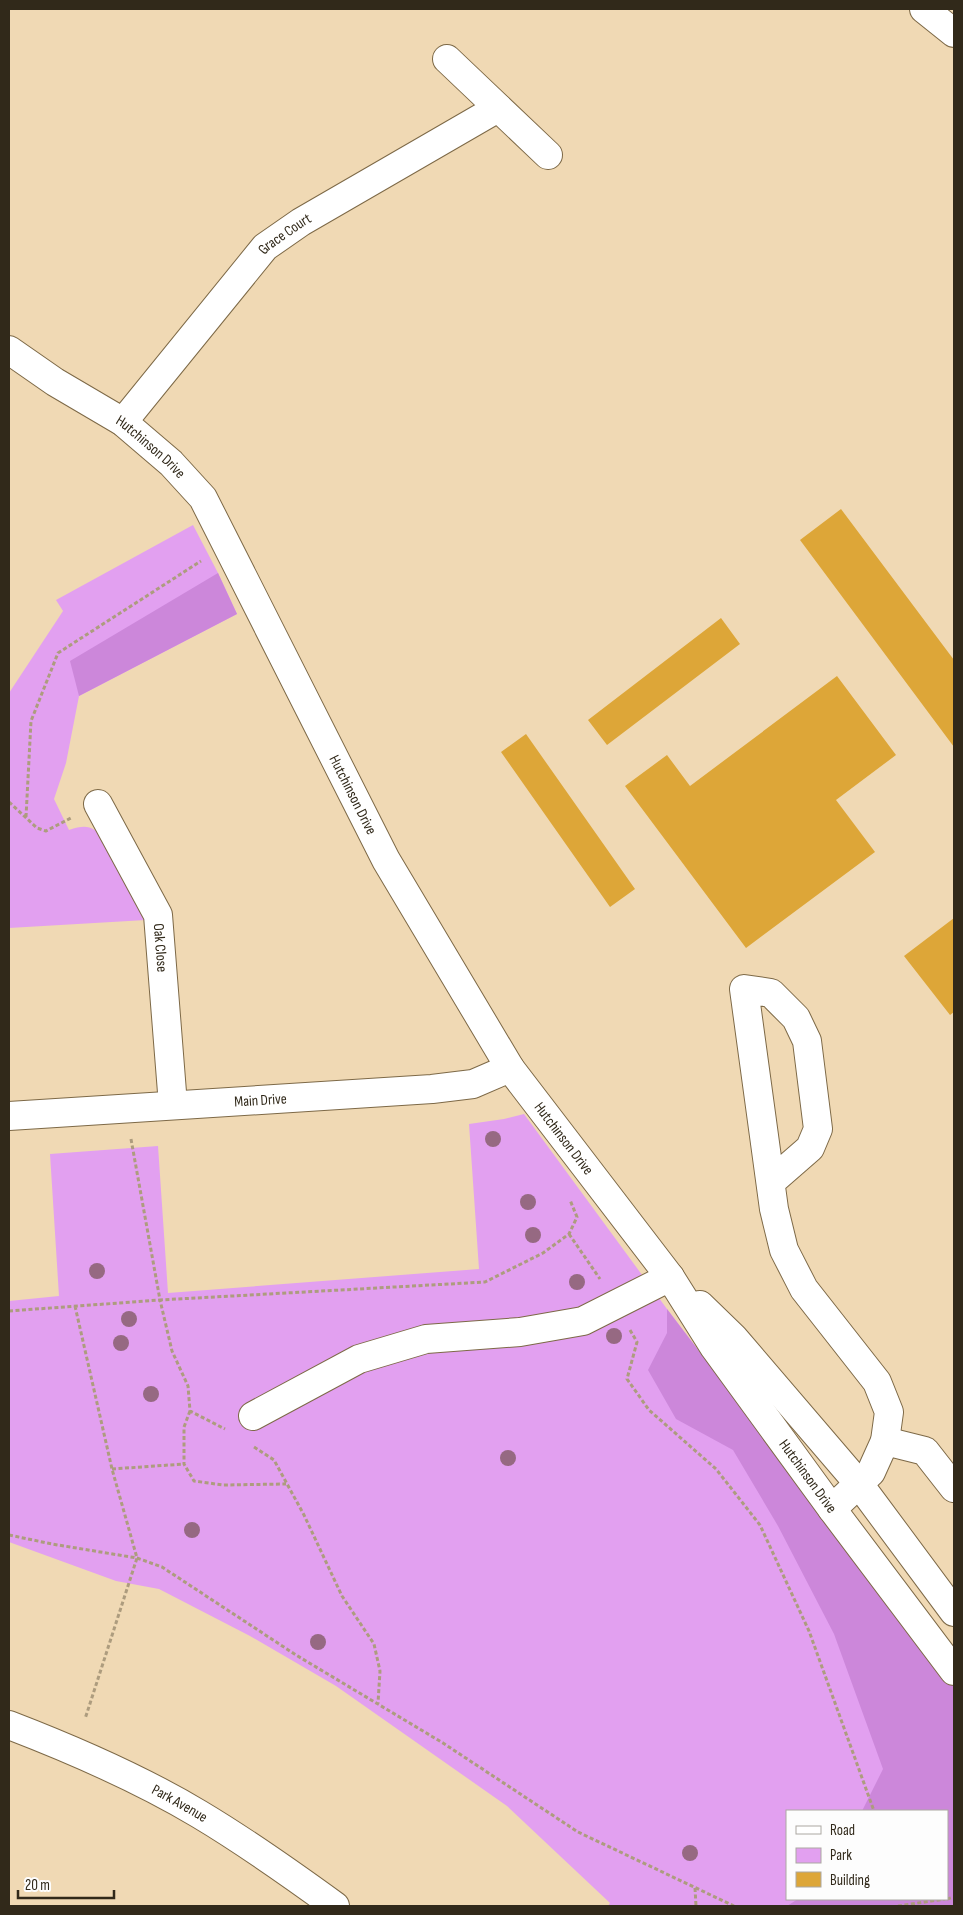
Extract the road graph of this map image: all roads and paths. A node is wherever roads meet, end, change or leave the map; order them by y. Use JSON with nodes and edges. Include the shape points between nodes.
{"nodes":[{"id":1,"x":924,"y":9,"type":"edge"},
{"id":2,"x":954,"y":33,"type":"edge"},
{"id":3,"x":447,"y":59,"type":"dead end"},
{"id":4,"x":498,"y":108,"type":"junction"},
{"id":5,"x":548,"y":155,"type":"dead end"},
{"id":6,"x":9,"y":350,"type":"edge"},
{"id":7,"x":123,"y":422,"type":"junction"},
{"id":8,"x":226,"y":544,"type":"junction"},
{"id":9,"x":9,"y":802,"type":"edge"},
{"id":10,"x":98,"y":804,"type":"joint"},
{"id":11,"x":26,"y":817,"type":"junction"},
{"id":12,"x":510,"y":1068,"type":"junction"},
{"id":13,"x":173,"y":1106,"type":"junction"},
{"id":14,"x":126,"y":1108,"type":"junction"},
{"id":15,"x":9,"y":1116,"type":"edge"},
{"id":16,"x":771,"y":1182,"type":"junction"},
{"id":17,"x":570,"y":1199,"type":"dead end"},
{"id":18,"x":569,"y":1234,"type":"junction"},
{"id":19,"x":670,"y":1277,"type":"junction"},
{"id":20,"x":160,"y":1300,"type":"junction"},
{"id":21,"x":615,"y":1303,"type":"junction"},
{"id":22,"x":75,"y":1306,"type":"junction"},
{"id":23,"x":9,"y":1311,"type":"edge"},
{"id":24,"x":190,"y":1411,"type":"junction"},
{"id":25,"x":253,"y":1416,"type":"dead end"},
{"id":26,"x":229,"y":1432,"type":"dead end"},
{"id":27,"x":884,"y":1441,"type":"junction"},
{"id":28,"x":252,"y":1446,"type":"dead end"},
{"id":29,"x":184,"y":1464,"type":"junction"},
{"id":30,"x":112,"y":1469,"type":"junction"},
{"id":31,"x":286,"y":1484,"type":"junction"},
{"id":32,"x":859,"y":1484,"type":"junction"},
{"id":33,"x":954,"y":1488,"type":"edge"},
{"id":34,"x":832,"y":1509,"type":"junction"},
{"id":35,"x":9,"y":1535,"type":"edge"},
{"id":36,"x":137,"y":1558,"type":"junction"},
{"id":37,"x":954,"y":1612,"type":"edge"},
{"id":38,"x":954,"y":1671,"type":"edge"},
{"id":39,"x":378,"y":1703,"type":"junction"},
{"id":40,"x":85,"y":1719,"type":"dead end"},
{"id":41,"x":11,"y":1733,"type":"edge"},
{"id":42,"x":874,"y":1810,"type":"edge"},
{"id":43,"x":695,"y":1888,"type":"junction"},
{"id":44,"x":940,"y":1900,"type":"edge"},
{"id":45,"x":912,"y":1905,"type":"edge"},
{"id":46,"x":335,"y":1906,"type":"edge"},
{"id":47,"x":696,"y":1906,"type":"edge"},
{"id":48,"x":734,"y":1906,"type":"edge"},
{"id":49,"x":898,"y":1906,"type":"edge"}],
"edges":[{"from":1,"to":2,"type":"street"},
{"from":3,"to":4,"type":"street"},
{"from":4,"to":5,"type":"street"},
{"from":4,"to":7,"type":"street","name":"Grace Court","via":[[301,222],[265,247]]},
{"from":6,"to":7,"type":"street","name":"Hutchinson Drive"},
{"from":7,"to":8,"type":"street","name":"Hutchinson Drive","via":[[171,463],[203,498]]},
{"from":8,"to":11,"type":"path","via":[[58,653],[31,721]]},
{"from":8,"to":12,"type":"street","name":"Hutchinson Drive","via":[[386,860]]},
{"from":9,"to":11,"type":"path"},
{"from":10,"to":11,"type":"path","via":[[46,831],[37,828]]},
{"from":10,"to":13,"type":"street","name":"Oak Close","via":[[158,915]]},
{"from":12,"to":13,"type":"street","name":"Main Drive","via":[[473,1084],[432,1089]]},
{"from":12,"to":19,"type":"street","name":"Hutchinson Drive"},
{"from":13,"to":14,"type":"street","name":"Main Drive"},
{"from":14,"to":15,"type":"street","name":"Main Drive"},
{"from":14,"to":20,"type":"path"},
{"from":16,"to":16,"type":"street","via":[[767,1153],[744,989],[771,993],[796,1018],[807,1041],[818,1129],[810,1148]]},
{"from":16,"to":27,"type":"street","via":[[784,1250],[804,1289],[878,1382],[889,1412]]},
{"from":17,"to":18,"type":"path","via":[[577,1217]]},
{"from":18,"to":20,"type":"path","via":[[543,1253],[485,1282]]},
{"from":18,"to":21,"type":"path"},
{"from":19,"to":21,"type":"street"},
{"from":19,"to":32,"type":"street","name":"Hutchinson Drive","via":[[734,1338]]},
{"from":19,"to":34,"type":"street","name":"Hutchinson Drive","via":[[714,1347]]},
{"from":20,"to":22,"type":"path"},
{"from":20,"to":24,"type":"path","via":[[172,1352],[188,1386]]},
{"from":21,"to":25,"type":"street","via":[[583,1321],[520,1332],[426,1339],[359,1359]]},
{"from":21,"to":42,"type":"path","via":[[637,1342],[627,1379],[650,1410],[716,1469],[760,1525],[809,1631]]},
{"from":22,"to":23,"type":"path"},
{"from":22,"to":30,"type":"path"},
{"from":24,"to":26,"type":"path"},
{"from":24,"to":29,"type":"path","via":[[184,1427]]},
{"from":27,"to":32,"type":"street","via":[[871,1472]]},
{"from":27,"to":33,"type":"street","via":[[925,1451]]},
{"from":28,"to":31,"type":"path","via":[[274,1460]]},
{"from":29,"to":30,"type":"path"},
{"from":29,"to":31,"type":"path","via":[[194,1481],[223,1485]]},
{"from":30,"to":36,"type":"path"},
{"from":31,"to":39,"type":"path","via":[[342,1596],[374,1644],[380,1671]]},
{"from":32,"to":34,"type":"street"},
{"from":32,"to":37,"type":"street","name":"Hutchinson Drive"},
{"from":34,"to":38,"type":"street","name":"Hutchinson Drive"},
{"from":35,"to":36,"type":"path"},
{"from":36,"to":39,"type":"path","via":[[162,1567],[296,1655]]},
{"from":36,"to":40,"type":"path"},
{"from":39,"to":43,"type":"path","via":[[578,1832]]},
{"from":41,"to":46,"type":"street","name":"Park Avenue","via":[[94,1760],[198,1814]]},
{"from":43,"to":47,"type":"path"},
{"from":43,"to":48,"type":"path"},
{"from":44,"to":45,"type":"path"},
{"from":45,"to":49,"type":"path"}]}
